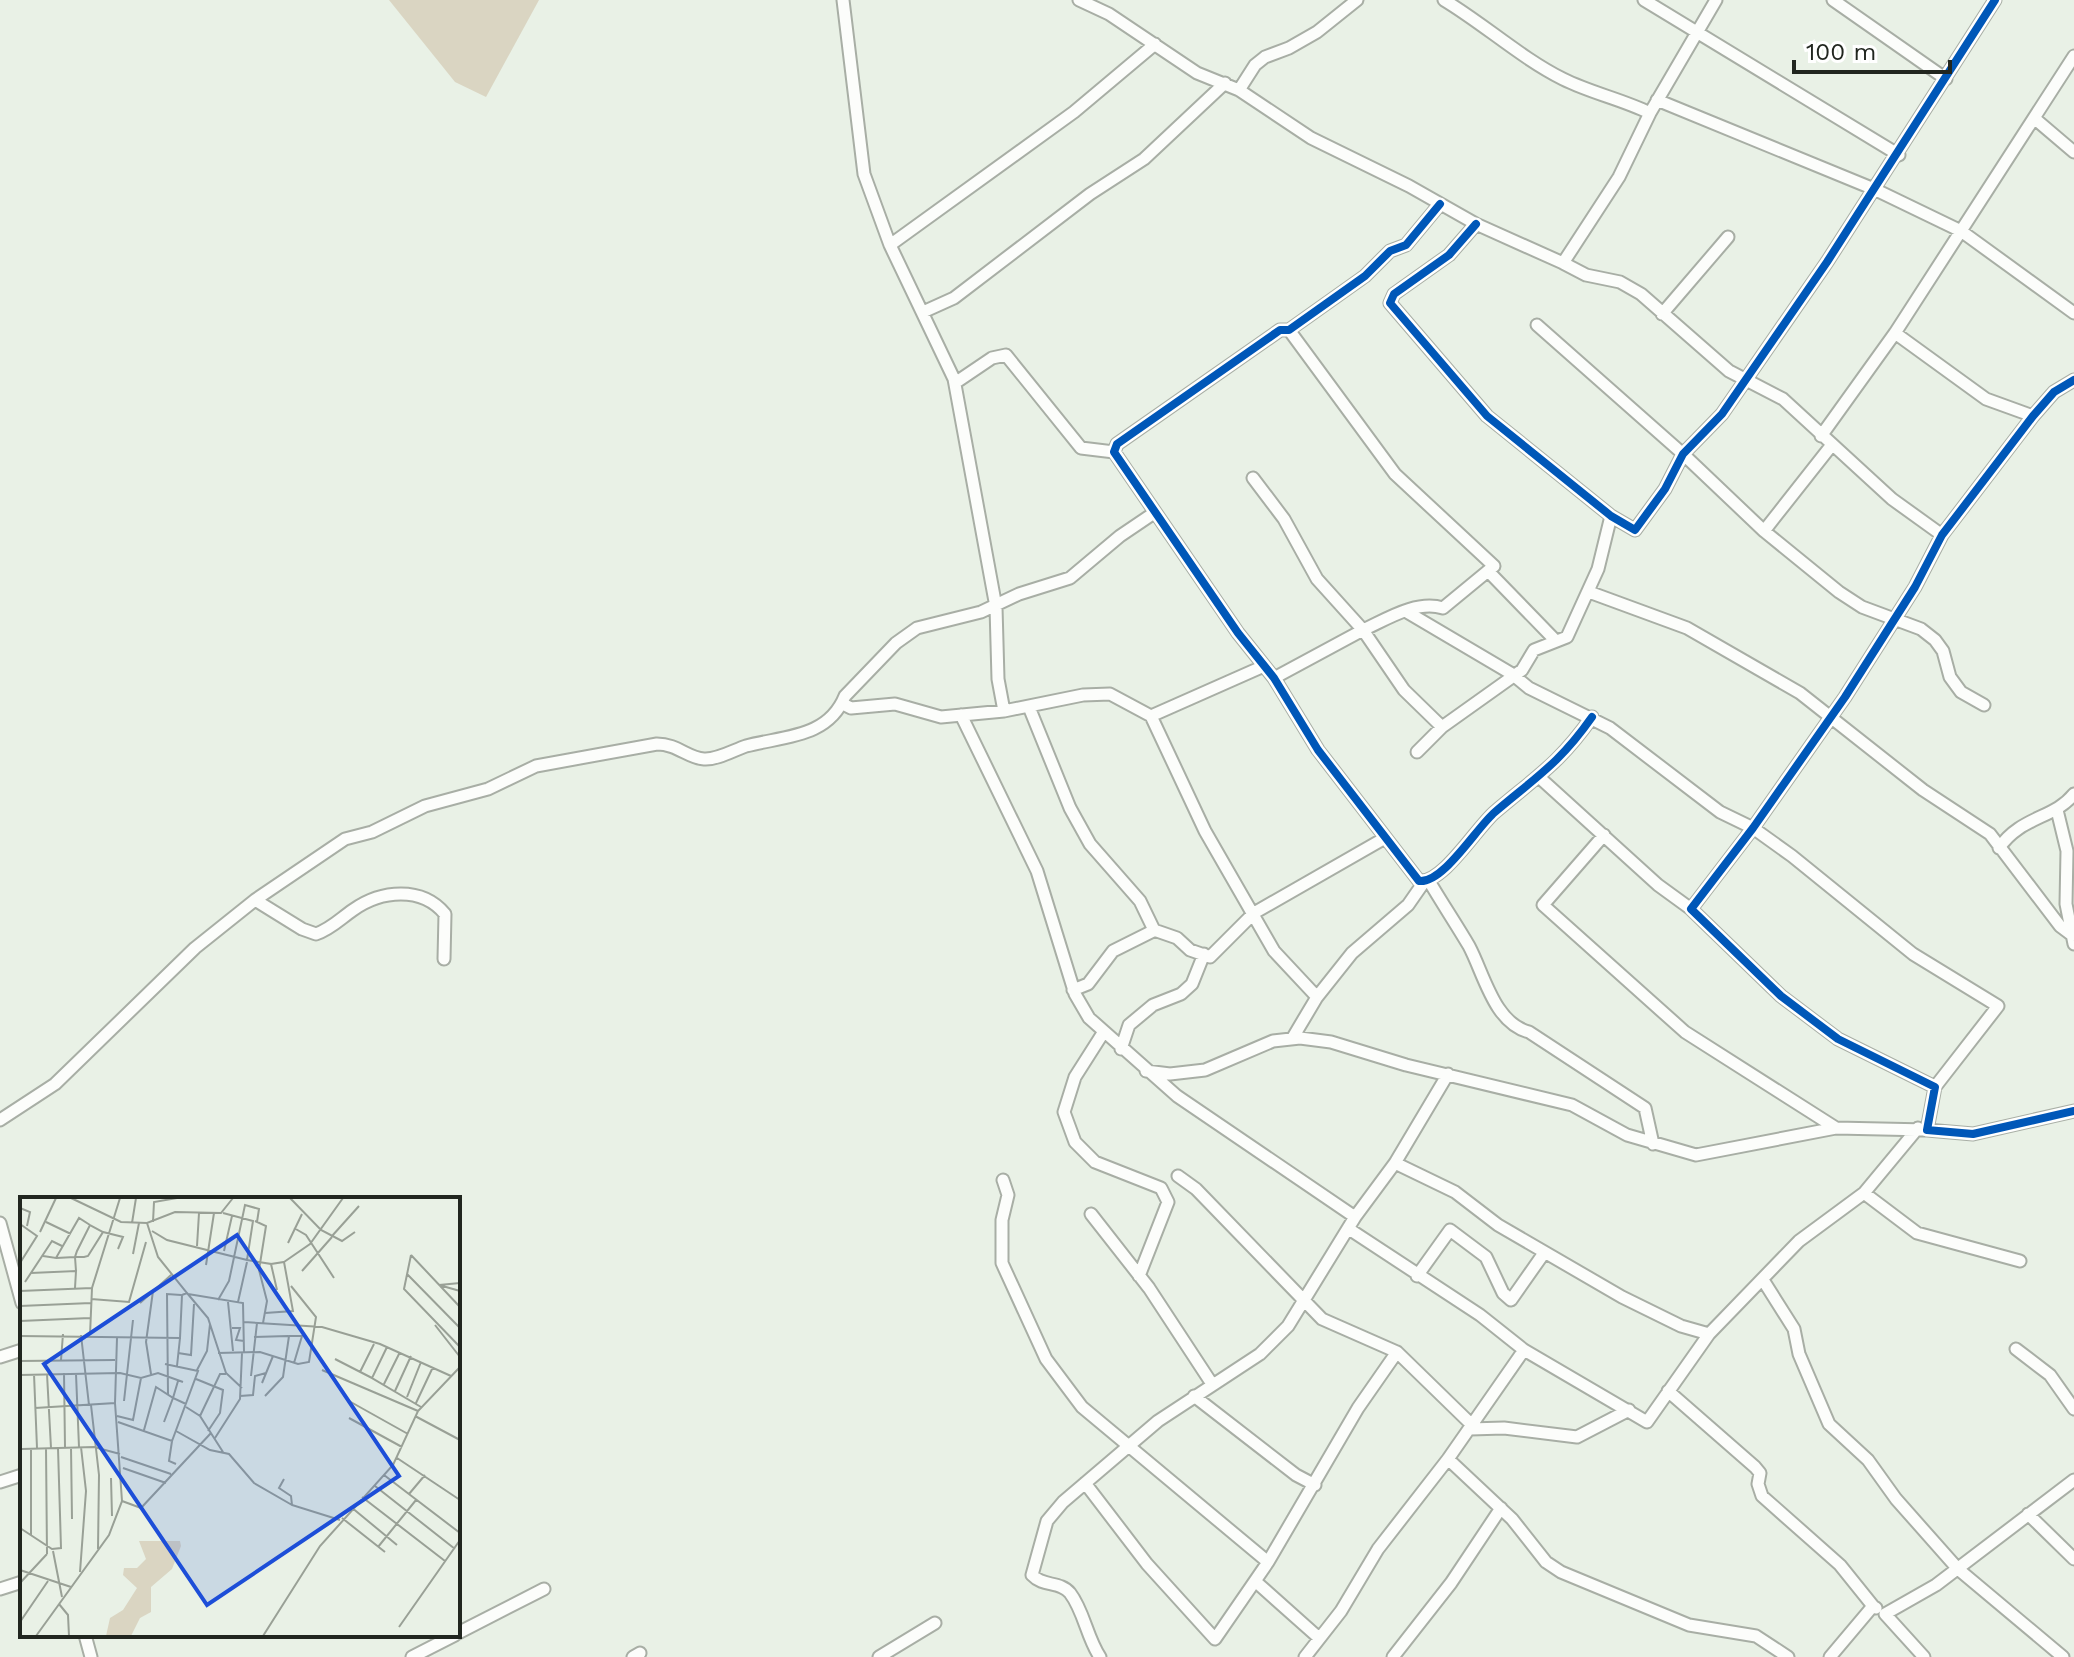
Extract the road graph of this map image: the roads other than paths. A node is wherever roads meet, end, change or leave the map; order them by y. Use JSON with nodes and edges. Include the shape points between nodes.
{"nodes":[{"id":1,"x":843,"y":0,"type":"edge"},
{"id":2,"x":1079,"y":0,"type":"edge"},
{"id":3,"x":1357,"y":0,"type":"edge"},
{"id":4,"x":1444,"y":0,"type":"edge"},
{"id":5,"x":1644,"y":0,"type":"edge"},
{"id":6,"x":1716,"y":0,"type":"edge"},
{"id":7,"x":1833,"y":0,"type":"edge"},
{"id":8,"x":1995,"y":0,"type":"edge"},
{"id":9,"x":1698,"y":32,"type":"junction"},
{"id":10,"x":1155,"y":44,"type":"junction"},
{"id":11,"x":2074,"y":56,"type":"edge"},
{"id":12,"x":1946,"y":79,"type":"junction"},
{"id":13,"x":1225,"y":83,"type":"junction"},
{"id":14,"x":1239,"y":90,"type":"junction"},
{"id":15,"x":1657,"y":100,"type":"junction"},
{"id":16,"x":1650,"y":113,"type":"junction"},
{"id":17,"x":2034,"y":118,"type":"junction"},
{"id":18,"x":2074,"y":152,"type":"edge"},
{"id":19,"x":1899,"y":155,"type":"junction"},
{"id":20,"x":1874,"y":189,"type":"junction"},
{"id":21,"x":1440,"y":204,"type":"junction"},
{"id":22,"x":1476,"y":224,"type":"junction"},
{"id":23,"x":1961,"y":231,"type":"junction"},
{"id":24,"x":1728,"y":237,"type":"dead end"},
{"id":25,"x":890,"y":245,"type":"junction"},
{"id":26,"x":1563,"y":263,"type":"junction"},
{"id":27,"x":923,"y":312,"type":"junction"},
{"id":28,"x":2074,"y":313,"type":"edge"},
{"id":29,"x":1662,"y":314,"type":"junction"},
{"id":30,"x":1537,"y":325,"type":"dead end"},
{"id":31,"x":1289,"y":330,"type":"junction"},
{"id":32,"x":1895,"y":333,"type":"junction"},
{"id":33,"x":1745,"y":378,"type":"junction"},
{"id":34,"x":955,"y":383,"type":"junction"},
{"id":35,"x":2071,"y":386,"type":"edge"},
{"id":36,"x":2033,"y":416,"type":"junction"},
{"id":37,"x":1821,"y":436,"type":"junction"},
{"id":38,"x":1831,"y":446,"type":"junction"},
{"id":39,"x":1114,"y":452,"type":"junction"},
{"id":40,"x":1683,"y":454,"type":"junction"},
{"id":41,"x":1253,"y":478,"type":"dead end"},
{"id":42,"x":1154,"y":513,"type":"junction"},
{"id":43,"x":1611,"y":516,"type":"junction"},
{"id":44,"x":1764,"y":531,"type":"junction"},
{"id":45,"x":1942,"y":535,"type":"junction"},
{"id":46,"x":1488,"y":571,"type":"junction"},
{"id":47,"x":1589,"y":592,"type":"junction"},
{"id":48,"x":996,"y":607,"type":"junction"},
{"id":49,"x":1407,"y":612,"type":"junction"},
{"id":50,"x":1895,"y":620,"type":"junction"},
{"id":51,"x":1363,"y":630,"type":"junction"},
{"id":52,"x":1555,"y":640,"type":"junction"},
{"id":53,"x":1264,"y":666,"type":"junction"},
{"id":54,"x":1512,"y":674,"type":"junction"},
{"id":55,"x":1274,"y":678,"type":"junction"},
{"id":56,"x":843,"y":704,"type":"junction"},
{"id":57,"x":1984,"y":705,"type":"dead end"},
{"id":58,"x":1029,"y":707,"type":"junction"},
{"id":59,"x":1004,"y":711,"type":"junction"},
{"id":60,"x":961,"y":715,"type":"junction"},
{"id":61,"x":1151,"y":716,"type":"junction"},
{"id":62,"x":1592,"y":717,"type":"junction"},
{"id":63,"x":1830,"y":718,"type":"junction"},
{"id":64,"x":1442,"y":727,"type":"junction"},
{"id":65,"x":1417,"y":752,"type":"dead end"},
{"id":66,"x":1540,"y":778,"type":"junction"},
{"id":67,"x":2074,"y":794,"type":"edge"},
{"id":68,"x":2057,"y":810,"type":"junction"},
{"id":69,"x":1753,"y":828,"type":"junction"},
{"id":70,"x":1604,"y":835,"type":"junction"},
{"id":71,"x":1385,"y":838,"type":"junction"},
{"id":72,"x":1999,"y":848,"type":"junction"},
{"id":73,"x":1426,"y":881,"type":"junction"},
{"id":74,"x":255,"y":900,"type":"junction"},
{"id":75,"x":1691,"y":909,"type":"junction"},
{"id":76,"x":1254,"y":913,"type":"junction"},
{"id":77,"x":1154,"y":930,"type":"junction"},
{"id":78,"x":2073,"y":939,"type":"edge"},
{"id":79,"x":1204,"y":954,"type":"junction"},
{"id":80,"x":444,"y":959,"type":"dead end"},
{"id":81,"x":1073,"y":990,"type":"junction"},
{"id":82,"x":1317,"y":997,"type":"junction"},
{"id":83,"x":1103,"y":1033,"type":"junction"},
{"id":84,"x":1292,"y":1039,"type":"junction"},
{"id":85,"x":1121,"y":1049,"type":"junction"},
{"id":86,"x":1146,"y":1071,"type":"junction"},
{"id":87,"x":1448,"y":1074,"type":"junction"},
{"id":88,"x":1935,"y":1087,"type":"junction"},
{"id":89,"x":2074,"y":1111,"type":"edge"},
{"id":90,"x":0,"y":1120,"type":"edge"},
{"id":91,"x":1836,"y":1128,"type":"junction"},
{"id":92,"x":1923,"y":1129,"type":"junction"},
{"id":93,"x":1653,"y":1144,"type":"junction"},
{"id":94,"x":1395,"y":1163,"type":"junction"},
{"id":95,"x":1178,"y":1176,"type":"dead end"},
{"id":96,"x":1003,"y":1180,"type":"dead end"},
{"id":97,"x":1864,"y":1193,"type":"junction"},
{"id":98,"x":1091,"y":1214,"type":"dead end"},
{"id":99,"x":1355,"y":1217,"type":"junction"},
{"id":100,"x":0,"y":1223,"type":"edge"},
{"id":101,"x":1349,"y":1229,"type":"junction"},
{"id":102,"x":3,"y":1248,"type":"edge"},
{"id":103,"x":1544,"y":1253,"type":"junction"},
{"id":104,"x":2020,"y":1261,"type":"dead end"},
{"id":105,"x":1139,"y":1276,"type":"junction"},
{"id":106,"x":1417,"y":1276,"type":"junction"},
{"id":107,"x":1763,"y":1280,"type":"junction"},
{"id":108,"x":20,"y":1297,"type":"edge"},
{"id":109,"x":1302,"y":1298,"type":"junction"},
{"id":110,"x":1709,"y":1334,"type":"junction"},
{"id":111,"x":2016,"y":1349,"type":"dead end"},
{"id":112,"x":1524,"y":1350,"type":"junction"},
{"id":113,"x":20,"y":1351,"type":"edge"},
{"id":114,"x":1397,"y":1352,"type":"junction"},
{"id":115,"x":0,"y":1357,"type":"edge"},
{"id":116,"x":1212,"y":1384,"type":"junction"},
{"id":117,"x":1668,"y":1391,"type":"junction"},
{"id":118,"x":1194,"y":1396,"type":"junction"},
{"id":119,"x":2074,"y":1409,"type":"edge"},
{"id":120,"x":1629,"y":1410,"type":"junction"},
{"id":121,"x":1471,"y":1427,"type":"junction"},
{"id":122,"x":1130,"y":1447,"type":"junction"},
{"id":123,"x":1448,"y":1459,"type":"junction"},
{"id":124,"x":20,"y":1476,"type":"edge"},
{"id":125,"x":2074,"y":1480,"type":"edge"},
{"id":126,"x":0,"y":1482,"type":"edge"},
{"id":127,"x":1085,"y":1483,"type":"junction"},
{"id":128,"x":1315,"y":1485,"type":"junction"},
{"id":129,"x":1501,"y":1508,"type":"junction"},
{"id":130,"x":2028,"y":1514,"type":"junction"},
{"id":131,"x":2074,"y":1559,"type":"edge"},
{"id":132,"x":1268,"y":1562,"type":"junction"},
{"id":133,"x":1958,"y":1569,"type":"junction"},
{"id":134,"x":1255,"y":1581,"type":"junction"},
{"id":135,"x":20,"y":1583,"type":"edge"},
{"id":136,"x":0,"y":1589,"type":"edge"},
{"id":137,"x":544,"y":1589,"type":"dead end"},
{"id":138,"x":1873,"y":1606,"type":"junction"},
{"id":139,"x":1885,"y":1614,"type":"junction"},
{"id":140,"x":935,"y":1623,"type":"dead end"},
{"id":141,"x":460,"y":1632,"type":"edge"},
{"id":142,"x":86,"y":1637,"type":"edge"},
{"id":143,"x":450,"y":1637,"type":"edge"},
{"id":144,"x":1319,"y":1638,"type":"junction"},
{"id":145,"x":91,"y":1657,"type":"edge"},
{"id":146,"x":412,"y":1657,"type":"edge"},
{"id":147,"x":879,"y":1657,"type":"edge"},
{"id":148,"x":1100,"y":1657,"type":"edge"},
{"id":149,"x":1305,"y":1657,"type":"edge"},
{"id":150,"x":1393,"y":1657,"type":"edge"},
{"id":151,"x":1788,"y":1657,"type":"edge"},
{"id":152,"x":1830,"y":1657,"type":"edge"},
{"id":153,"x":1924,"y":1657,"type":"edge"},
{"id":154,"x":2063,"y":1657,"type":"edge"}],
"edges":[{"from":1,"to":25,"type":"street","via":[[864,174]]},
{"from":2,"to":10,"type":"street"},
{"from":3,"to":14,"type":"street","via":[[1317,32],[1265,57]]},
{"from":4,"to":16,"type":"street","via":[[1560,78]]},
{"from":5,"to":9,"type":"street"},
{"from":6,"to":9,"type":"street"},
{"from":7,"to":12,"type":"street"},
{"from":8,"to":12,"type":"street"},
{"from":9,"to":15,"type":"street"},
{"from":9,"to":19,"type":"street"},
{"from":10,"to":13,"type":"street","via":[[1197,73]]},
{"from":10,"to":25,"type":"street","via":[[1051,130]]},
{"from":11,"to":17,"type":"street"},
{"from":12,"to":19,"type":"street"},
{"from":13,"to":14,"type":"street"},
{"from":13,"to":27,"type":"street","via":[[1144,159],[954,298]]},
{"from":14,"to":21,"type":"street","via":[[1311,138]]},
{"from":15,"to":16,"type":"street"},
{"from":15,"to":20,"type":"street"},
{"from":16,"to":26,"type":"street","via":[[1619,177]]},
{"from":17,"to":18,"type":"street"},
{"from":17,"to":23,"type":"street"},
{"from":19,"to":20,"type":"street"},
{"from":20,"to":23,"type":"street"},
{"from":20,"to":33,"type":"street"},
{"from":21,"to":22,"type":"street"},
{"from":21,"to":31,"type":"street","via":[[1406,245],[1390,251],[1365,276]]},
{"from":22,"to":26,"type":"street"},
{"from":22,"to":43,"type":"street","via":[[1449,255],[1394,294],[1390,303],[1487,416]]},
{"from":23,"to":28,"type":"street"},
{"from":23,"to":32,"type":"street"},
{"from":24,"to":29,"type":"street"},
{"from":25,"to":27,"type":"street"},
{"from":26,"to":29,"type":"street","via":[[1586,275],[1620,282]]},
{"from":27,"to":34,"type":"street"},
{"from":29,"to":33,"type":"street","via":[[1729,371]]},
{"from":30,"to":40,"type":"street"},
{"from":31,"to":39,"type":"street","via":[[1280,330],[1117,444]]},
{"from":31,"to":46,"type":"street","via":[[1395,474],[1494,566]]},
{"from":32,"to":36,"type":"street","via":[[1986,399]]},
{"from":32,"to":37,"type":"street"},
{"from":33,"to":37,"type":"street","via":[[1783,399]]},
{"from":33,"to":40,"type":"street","via":[[1722,414]]},
{"from":34,"to":39,"type":"street","via":[[992,358],[1006,355],[1081,448]]},
{"from":34,"to":48,"type":"street"},
{"from":35,"to":36,"type":"street","via":[[2054,392]]},
{"from":36,"to":45,"type":"street"},
{"from":37,"to":38,"type":"street"},
{"from":38,"to":44,"type":"street"},
{"from":38,"to":45,"type":"street"},
{"from":39,"to":42,"type":"street"},
{"from":40,"to":43,"type":"street","via":[[1638,529]]},
{"from":40,"to":44,"type":"street"},
{"from":41,"to":51,"type":"street","via":[[1284,519],[1317,579]]},
{"from":42,"to":48,"type":"street","via":[[1070,578]]},
{"from":42,"to":53,"type":"street"},
{"from":43,"to":47,"type":"street"},
{"from":44,"to":50,"type":"street","via":[[1839,592]]},
{"from":45,"to":50,"type":"street"},
{"from":46,"to":49,"type":"street","via":[[1443,608]]},
{"from":46,"to":52,"type":"street"},
{"from":47,"to":52,"type":"street","via":[[1567,637]]},
{"from":47,"to":63,"type":"street","via":[[1687,628],[1800,693]]},
{"from":48,"to":56,"type":"street","via":[[930,623],[905,635]]},
{"from":48,"to":59,"type":"street"},
{"from":49,"to":51,"type":"street"},
{"from":49,"to":54,"type":"street"},
{"from":50,"to":57,"type":"street","via":[[1935,640],[1961,692]]},
{"from":50,"to":63,"type":"street"},
{"from":51,"to":55,"type":"street"},
{"from":51,"to":64,"type":"street","via":[[1404,690]]},
{"from":52,"to":54,"type":"street","via":[[1534,650],[1522,670]]},
{"from":53,"to":55,"type":"street"},
{"from":53,"to":61,"type":"street"},
{"from":54,"to":62,"type":"street","via":[[1537,692]]},
{"from":54,"to":64,"type":"street"},
{"from":55,"to":71,"type":"street","via":[[1318,750]]},
{"from":56,"to":60,"type":"street","via":[[895,704],[941,717]]},
{"from":56,"to":74,"type":"street","via":[[810,733],[707,759],[671,744],[657,744],[536,766],[488,789],[448,797],[345,839]]},
{"from":58,"to":59,"type":"street"},
{"from":58,"to":61,"type":"street","via":[[1110,694]]},
{"from":58,"to":77,"type":"street","via":[[1090,844],[1140,901]]},
{"from":59,"to":60,"type":"street"},
{"from":60,"to":81,"type":"street","via":[[1037,871]]},
{"from":61,"to":76,"type":"street","via":[[1205,831]]},
{"from":62,"to":66,"type":"street"},
{"from":62,"to":69,"type":"street","via":[[1720,812]]},
{"from":63,"to":69,"type":"street"},
{"from":63,"to":72,"type":"street","via":[[1990,834]]},
{"from":64,"to":65,"type":"street"},
{"from":66,"to":70,"type":"street"},
{"from":66,"to":73,"type":"street","via":[[1493,813],[1448,865]]},
{"from":67,"to":68,"type":"street"},
{"from":68,"to":72,"type":"street","via":[[2038,815]]},
{"from":68,"to":78,"type":"street","via":[[2067,851],[2066,904]]},
{"from":69,"to":75,"type":"street"},
{"from":69,"to":88,"type":"street","via":[[1913,954],[1998,1006]]},
{"from":70,"to":75,"type":"street"},
{"from":70,"to":91,"type":"street","via":[[1543,905],[1685,1032]]},
{"from":71,"to":73,"type":"street"},
{"from":71,"to":76,"type":"street"},
{"from":72,"to":78,"type":"street"},
{"from":73,"to":82,"type":"street","via":[[1408,905],[1352,953]]},
{"from":73,"to":93,"type":"street","via":[[1507,1016],[1520,1030],[1645,1108]]},
{"from":74,"to":80,"type":"street","via":[[316,934],[367,902],[409,894],[438,905],[445,914]]},
{"from":74,"to":90,"type":"street","via":[[195,948],[55,1084]]},
{"from":75,"to":88,"type":"street","via":[[1781,996],[1838,1039]]},
{"from":76,"to":79,"type":"street","via":[[1210,957]]},
{"from":76,"to":82,"type":"street","via":[[1274,951]]},
{"from":77,"to":79,"type":"street"},
{"from":77,"to":81,"type":"street","via":[[1113,951],[1088,984]]},
{"from":79,"to":85,"type":"street","via":[[1192,984],[1129,1025]]},
{"from":81,"to":83,"type":"street"},
{"from":82,"to":84,"type":"street"},
{"from":83,"to":85,"type":"street"},
{"from":83,"to":105,"type":"street","via":[[1075,1077],[1064,1112],[1075,1142],[1095,1162],[1161,1188],[1168,1202]]},
{"from":84,"to":86,"type":"street","via":[[1273,1041],[1205,1070]]},
{"from":84,"to":87,"type":"street","via":[[1331,1042]]},
{"from":85,"to":86,"type":"street"},
{"from":86,"to":99,"type":"street"},
{"from":87,"to":93,"type":"street","via":[[1572,1105]]},
{"from":87,"to":94,"type":"street"},
{"from":88,"to":92,"type":"street"},
{"from":89,"to":92,"type":"street","via":[[1973,1134]]},
{"from":91,"to":92,"type":"street"},
{"from":91,"to":93,"type":"street","via":[[1696,1155]]},
{"from":92,"to":97,"type":"street"},
{"from":94,"to":99,"type":"street"},
{"from":94,"to":103,"type":"street","via":[[1455,1192]]},
{"from":95,"to":109,"type":"street"},
{"from":96,"to":122,"type":"street","via":[[1008,1195],[1002,1263],[1046,1359],[1082,1407]]},
{"from":97,"to":104,"type":"street","via":[[1917,1233]]},
{"from":97,"to":107,"type":"street","via":[[1821,1222]]},
{"from":98,"to":105,"type":"street"},
{"from":99,"to":101,"type":"street"},
{"from":100,"to":102,"type":"street"},
{"from":101,"to":106,"type":"street"},
{"from":101,"to":109,"type":"street"},
{"from":102,"to":108,"type":"street"},
{"from":103,"to":106,"type":"street","via":[[1511,1300],[1486,1257],[1450,1230]]},
{"from":103,"to":110,"type":"street","via":[[1651,1312]]},
{"from":105,"to":116,"type":"street"},
{"from":106,"to":112,"type":"street"},
{"from":107,"to":110,"type":"street"},
{"from":107,"to":133,"type":"street","via":[[1794,1329],[1829,1424],[1868,1460]]},
{"from":109,"to":114,"type":"street","via":[[1322,1319]]},
{"from":109,"to":116,"type":"street","via":[[1275,1340]]},
{"from":110,"to":117,"type":"street"},
{"from":111,"to":119,"type":"street","via":[[2050,1375]]},
{"from":112,"to":120,"type":"street"},
{"from":112,"to":121,"type":"street"},
{"from":113,"to":115,"type":"street"},
{"from":114,"to":121,"type":"street"},
{"from":114,"to":128,"type":"street"},
{"from":116,"to":118,"type":"street"},
{"from":117,"to":120,"type":"street","via":[[1647,1422]]},
{"from":117,"to":138,"type":"street","via":[[1755,1467],[1762,1496],[1840,1565]]},
{"from":118,"to":122,"type":"street"},
{"from":118,"to":128,"type":"street"},
{"from":120,"to":121,"type":"street","via":[[1577,1437]]},
{"from":121,"to":123,"type":"street"},
{"from":122,"to":127,"type":"street"},
{"from":122,"to":132,"type":"street"},
{"from":123,"to":129,"type":"street"},
{"from":123,"to":144,"type":"street","via":[[1378,1549]]},
{"from":124,"to":126,"type":"street"},
{"from":125,"to":130,"type":"street"},
{"from":127,"to":134,"type":"street","via":[[1147,1564],[1215,1639]]},
{"from":127,"to":148,"type":"street","via":[[1047,1521],[1032,1575],[1070,1593]]},
{"from":128,"to":132,"type":"street"},
{"from":129,"to":150,"type":"street"},
{"from":129,"to":151,"type":"street","via":[[1531,1547],[1561,1572],[1689,1625],[1756,1636]]},
{"from":130,"to":131,"type":"street"},
{"from":130,"to":133,"type":"street"},
{"from":132,"to":134,"type":"street"},
{"from":133,"to":139,"type":"street"},
{"from":133,"to":154,"type":"street"},
{"from":134,"to":144,"type":"street"},
{"from":135,"to":136,"type":"street"},
{"from":137,"to":141,"type":"street"},
{"from":138,"to":139,"type":"street"},
{"from":138,"to":152,"type":"street"},
{"from":139,"to":153,"type":"street"},
{"from":140,"to":147,"type":"street"},
{"from":142,"to":145,"type":"street"},
{"from":143,"to":146,"type":"street"},
{"from":144,"to":149,"type":"street"}]}
